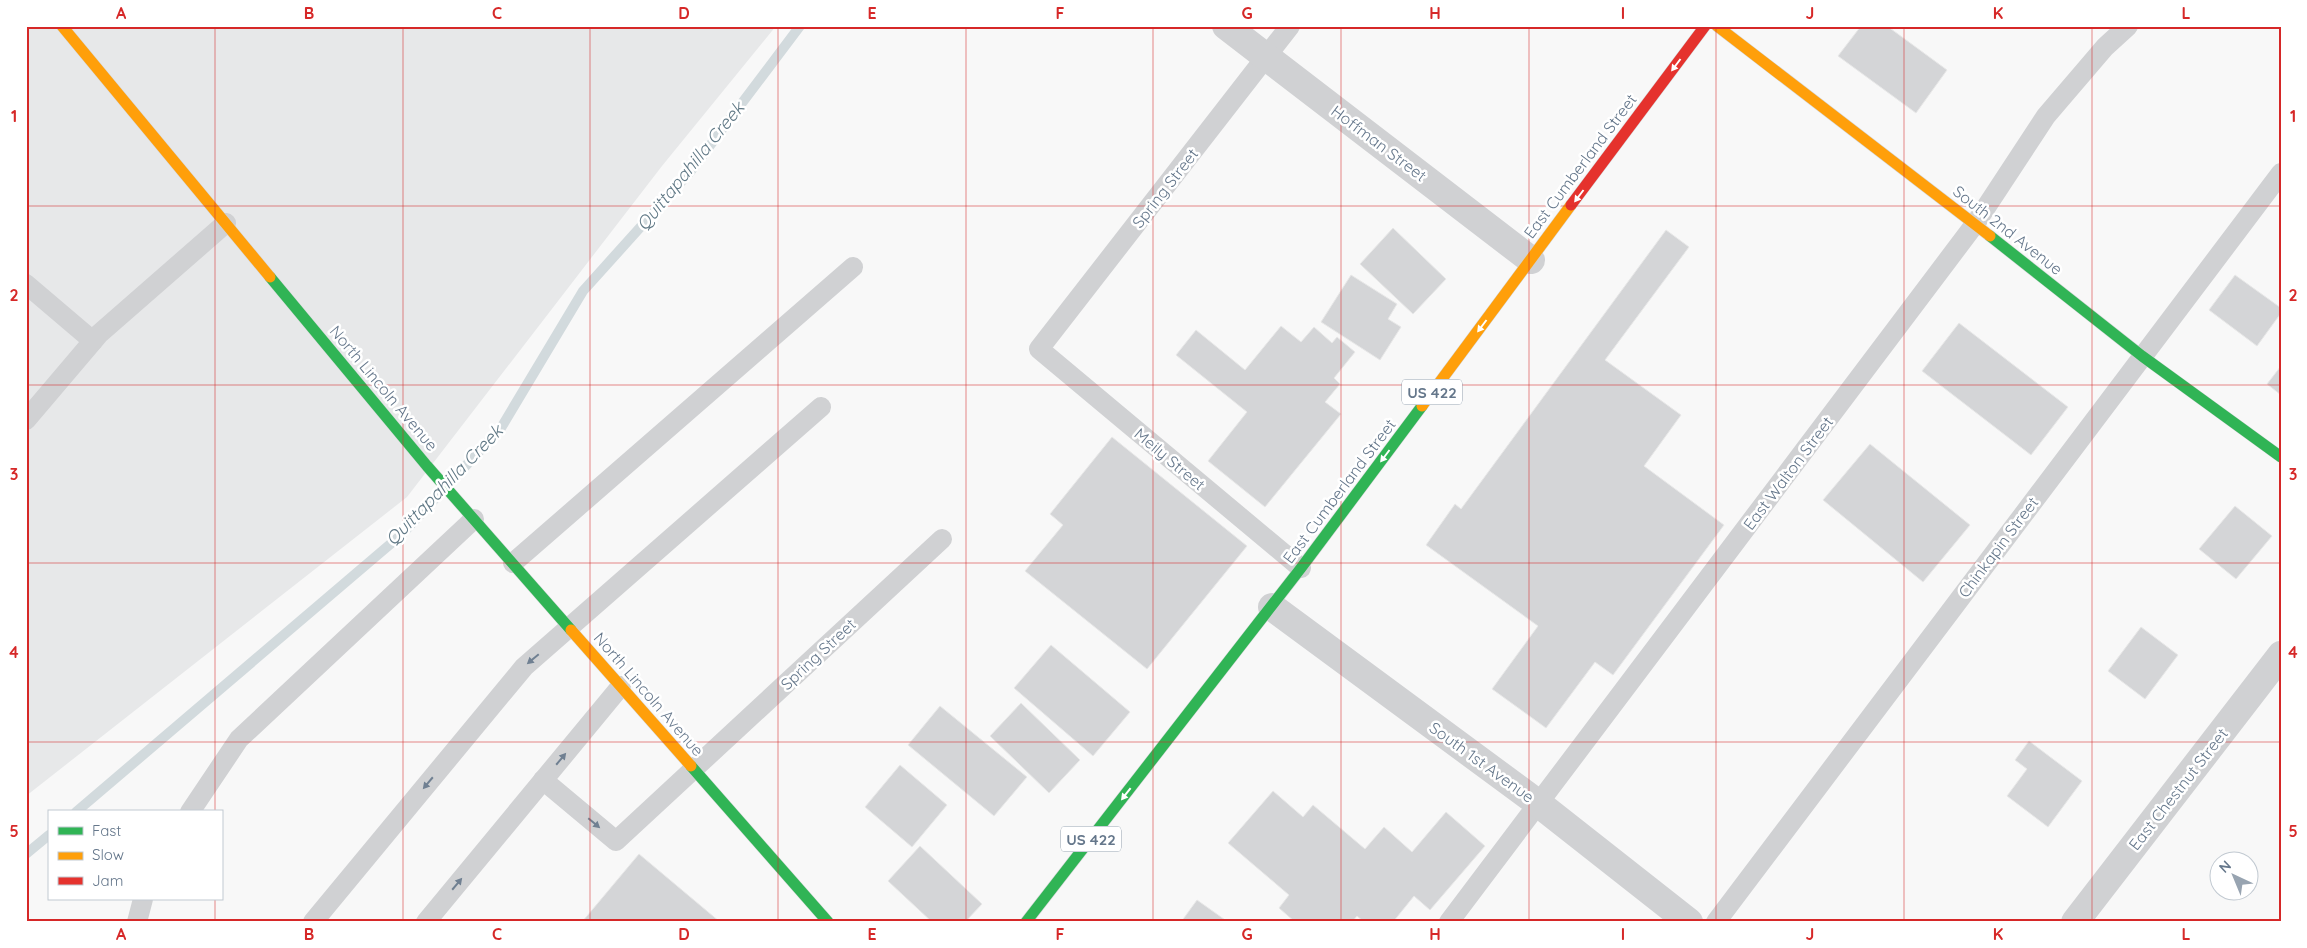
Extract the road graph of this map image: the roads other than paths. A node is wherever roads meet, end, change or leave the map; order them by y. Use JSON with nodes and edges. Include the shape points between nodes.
{"nodes":[{"id":1,"x":62,"y":26,"type":"edge"},
{"id":2,"x":1226,"y":26,"type":"edge"},
{"id":3,"x":1290,"y":26,"type":"edge"},
{"id":4,"x":1705,"y":26,"type":"edge"},
{"id":5,"x":1717,"y":26,"type":"edge"},
{"id":6,"x":2128,"y":26,"type":"edge"},
{"id":7,"x":1266,"y":57,"type":"junction"},
{"id":8,"x":2281,"y":173,"type":"edge"},
{"id":9,"x":226,"y":223,"type":"junction"},
{"id":10,"x":1975,"y":224,"type":"junction"},
{"id":11,"x":1531,"y":260,"type":"junction"},
{"id":12,"x":853,"y":267,"type":"dead end"},
{"id":13,"x":26,"y":284,"type":"edge"},
{"id":14,"x":93,"y":341,"type":"junction"},
{"id":15,"x":1039,"y":349,"type":"joint"},
{"id":16,"x":2142,"y":356,"type":"junction"},
{"id":17,"x":821,"y":407,"type":"dead end"},
{"id":18,"x":26,"y":420,"type":"edge"},
{"id":19,"x":2281,"y":457,"type":"edge"},
{"id":20,"x":474,"y":519,"type":"junction"},
{"id":21,"x":942,"y":539,"type":"dead end"},
{"id":22,"x":513,"y":563,"type":"junction"},
{"id":23,"x":1301,"y":568,"type":"junction"},
{"id":24,"x":1272,"y":608,"type":"junction"},
{"id":25,"x":570,"y":628,"type":"junction"},
{"id":26,"x":2281,"y":655,"type":"edge"},
{"id":27,"x":622,"y":686,"type":"junction"},
{"id":28,"x":694,"y":769,"type":"junction"},
{"id":29,"x":543,"y":780,"type":"junction"},
{"id":30,"x":1539,"y":804,"type":"junction"},
{"id":31,"x":191,"y":810,"type":"edge"},
{"id":32,"x":143,"y":900,"type":"edge"},
{"id":33,"x":430,"y":920,"type":"edge"},
{"id":34,"x":137,"y":922,"type":"edge"},
{"id":35,"x":313,"y":922,"type":"edge"},
{"id":36,"x":828,"y":922,"type":"edge"},
{"id":37,"x":1026,"y":922,"type":"edge"},
{"id":38,"x":1449,"y":922,"type":"edge"},
{"id":39,"x":1689,"y":922,"type":"edge"},
{"id":40,"x":1716,"y":922,"type":"edge"},
{"id":41,"x":2075,"y":922,"type":"edge"}],
"edges":[{"from":1,"to":9,"type":"main road","name":"North Lincoln Avenue"},
{"from":2,"to":7,"type":"street","name":"Hoffman Street"},
{"from":3,"to":7,"type":"lane","name":"Spring Street"},
{"from":4,"to":11,"type":"main road","name":"East Cumberland Street","number":"US 422","one_way":true},
{"from":5,"to":10,"type":"main road","name":"South 2nd Avenue"},
{"from":6,"to":10,"type":"lane","name":"East Walton Street","via":[[2105,47],[2046,116]]},
{"from":7,"to":11,"type":"street","name":"Hoffman Street"},
{"from":7,"to":15,"type":"lane","name":"Spring Street"},
{"from":8,"to":16,"type":"lane","name":"Chinkapin Street"},
{"from":9,"to":14,"type":"lane"},
{"from":9,"to":20,"type":"main road","name":"North Lincoln Avenue"},
{"from":10,"to":16,"type":"main road","name":"South 2nd Avenue"},
{"from":10,"to":30,"type":"lane","name":"East Walton Street"},
{"from":11,"to":23,"type":"main road","name":"East Cumberland Street","number":"US 422","one_way":true},
{"from":12,"to":22,"type":"lane"},
{"from":13,"to":14,"type":"lane"},
{"from":14,"to":18,"type":"lane"},
{"from":15,"to":23,"type":"lane","name":"Meily Street"},
{"from":16,"to":19,"type":"main road","name":"South 2nd Avenue"},
{"from":16,"to":40,"type":"lane","name":"Chinkapin Street"},
{"from":17,"to":25,"type":"lane"},
{"from":20,"to":22,"type":"main road","name":"North Lincoln Avenue"},
{"from":20,"to":31,"type":"lane","via":[[239,739]]},
{"from":21,"to":28,"type":"lane","name":"Spring Street"},
{"from":22,"to":25,"type":"main road","name":"North Lincoln Avenue"},
{"from":23,"to":24,"type":"main road","name":"East Cumberland Street","number":"US 422"},
{"from":24,"to":30,"type":"street","name":"South 1st Avenue"},
{"from":24,"to":37,"type":"main road","name":"East Cumberland Street","number":"US 422","one_way":true},
{"from":25,"to":27,"type":"main road","name":"North Lincoln Avenue"},
{"from":25,"to":35,"type":"lane","one_way":true,"via":[[524,666]]},
{"from":26,"to":41,"type":"street","name":"East Chestnut Street"},
{"from":27,"to":28,"type":"main road","name":"North Lincoln Avenue"},
{"from":29,"to":27,"type":"lane","one_way":true},
{"from":29,"to":28,"type":"lane","name":"Spring Street","one_way":true,"via":[[616,841]]},
{"from":28,"to":36,"type":"main road","name":"North Lincoln Avenue"},
{"from":33,"to":29,"type":"lane","one_way":true},
{"from":30,"to":38,"type":"lane","name":"East Walton Street"},
{"from":30,"to":39,"type":"street","name":"South 1st Avenue"},
{"from":32,"to":34,"type":"lane"}]}
